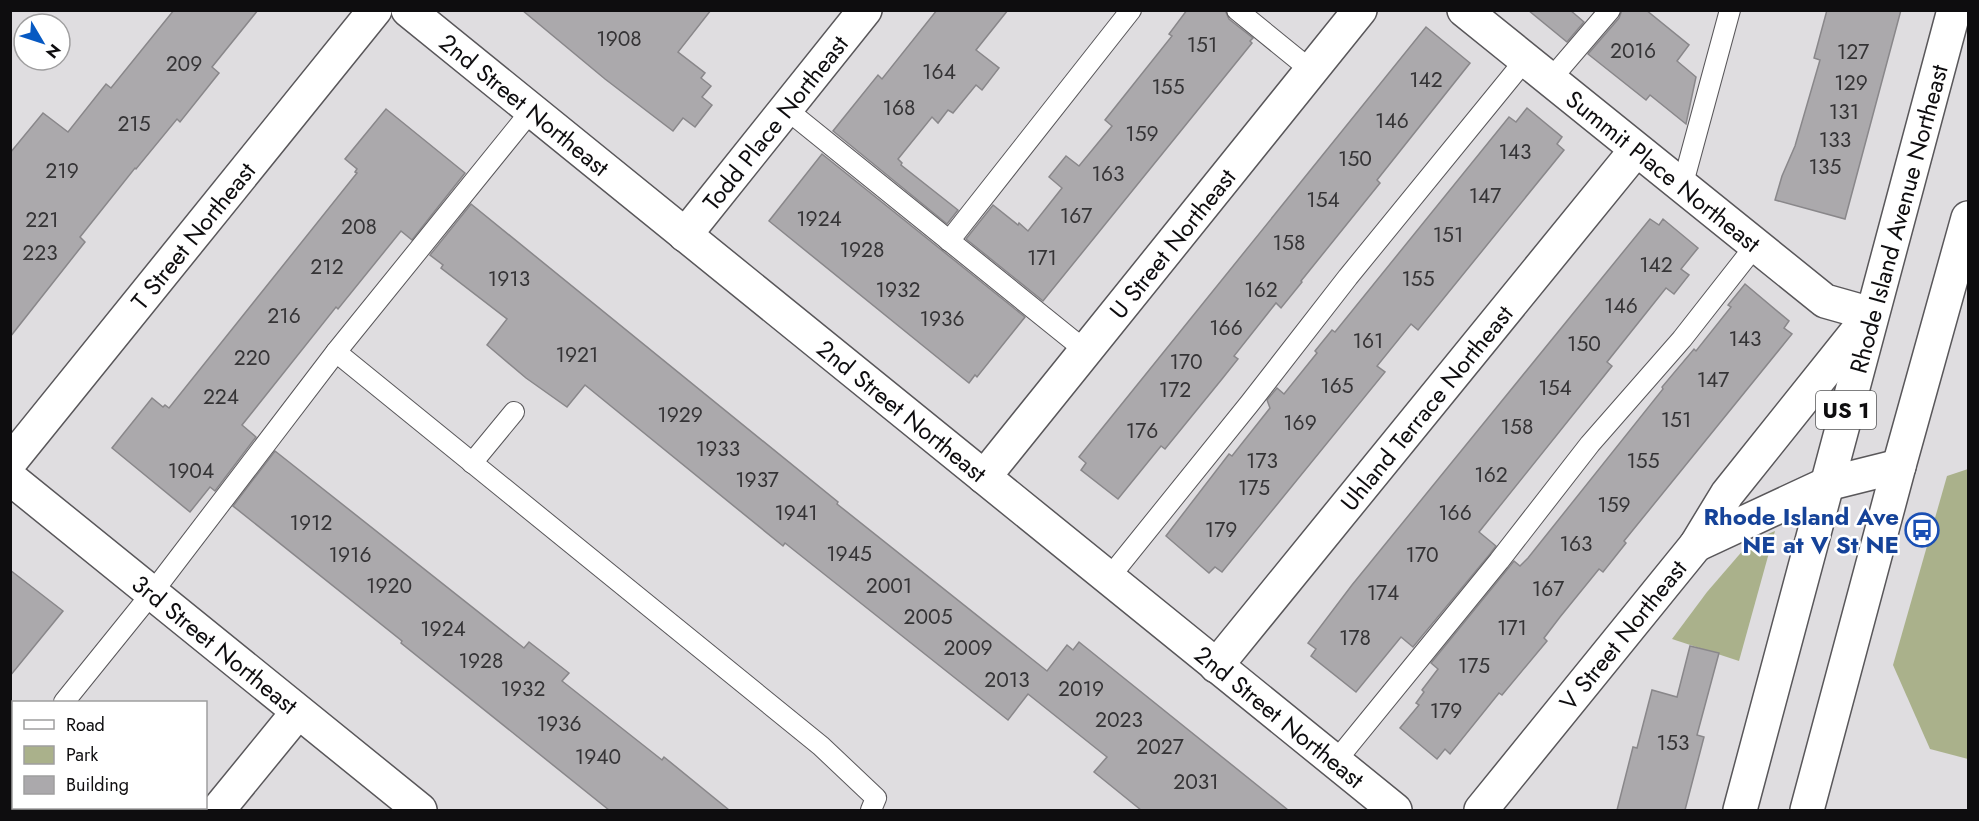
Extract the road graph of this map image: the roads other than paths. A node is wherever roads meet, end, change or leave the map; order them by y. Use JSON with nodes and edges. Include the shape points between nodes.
{"nodes":[{"id":1,"x":375,"y":10,"type":"edge"},
{"id":2,"x":408,"y":10,"type":"edge"},
{"id":3,"x":865,"y":10,"type":"edge"},
{"id":4,"x":1131,"y":10,"type":"edge"},
{"id":5,"x":1237,"y":10,"type":"edge"},
{"id":6,"x":1360,"y":10,"type":"edge"},
{"id":7,"x":1464,"y":10,"type":"edge"},
{"id":8,"x":1610,"y":10,"type":"edge"},
{"id":9,"x":1731,"y":10,"type":"edge"},
{"id":10,"x":1954,"y":10,"type":"edge"},
{"id":11,"x":1525,"y":60,"type":"junction"},
{"id":12,"x":1312,"y":71,"type":"junction"},
{"id":13,"x":1550,"y":80,"type":"junction"},
{"id":14,"x":786,"y":109,"type":"junction"},
{"id":15,"x":531,"y":111,"type":"junction"},
{"id":16,"x":1636,"y":150,"type":"junction"},
{"id":17,"x":1682,"y":187,"type":"junction"},
{"id":18,"x":1968,"y":218,"type":"edge"},
{"id":19,"x":685,"y":236,"type":"junction"},
{"id":20,"x":949,"y":241,"type":"junction"},
{"id":21,"x":1755,"y":246,"type":"junction"},
{"id":22,"x":1871,"y":314,"type":"junction"},
{"id":23,"x":1086,"y":351,"type":"junction"},
{"id":24,"x":336,"y":352,"type":"junction"},
{"id":25,"x":514,"y":412,"type":"dead end"},
{"id":26,"x":10,"y":462,"type":"edge"},
{"id":27,"x":472,"y":463,"type":"junction"},
{"id":28,"x":1899,"y":466,"type":"junction"},
{"id":29,"x":984,"y":477,"type":"junction"},
{"id":30,"x":10,"y":478,"type":"edge"},
{"id":31,"x":1827,"y":484,"type":"junction"},
{"id":32,"x":1696,"y":544,"type":"junction"},
{"id":33,"x":1108,"y":579,"type":"junction"},
{"id":34,"x":152,"y":593,"type":"junction"},
{"id":35,"x":1216,"y":666,"type":"junction"},
{"id":36,"x":65,"y":701,"type":"edge"},
{"id":37,"x":298,"y":712,"type":"junction"},
{"id":38,"x":1335,"y":762,"type":"junction"},
{"id":39,"x":218,"y":810,"type":"edge"},
{"id":40,"x":420,"y":810,"type":"edge"},
{"id":41,"x":871,"y":810,"type":"edge"},
{"id":42,"x":1395,"y":810,"type":"edge"},
{"id":43,"x":1481,"y":810,"type":"edge"},
{"id":44,"x":1740,"y":810,"type":"edge"},
{"id":45,"x":1807,"y":810,"type":"edge"}],
"edges":[{"from":1,"to":26,"type":"street","name":"T Street Northeast"},
{"from":2,"to":15,"type":"street","name":"2nd Street Northeast"},
{"from":3,"to":14,"type":"street","name":"Todd Place Northeast"},
{"from":4,"to":20,"type":"lane"},
{"from":5,"to":12,"type":"lane"},
{"from":6,"to":12,"type":"street","name":"U Street Northeast"},
{"from":7,"to":11,"type":"street","name":"Summit Place Northeast"},
{"from":8,"to":13,"type":"lane"},
{"from":9,"to":17,"type":"lane"},
{"from":10,"to":22,"type":"street","name":"Rhode Island Avenue Northeast","number":"US 1"},
{"from":11,"to":13,"type":"street","name":"Summit Place Northeast"},
{"from":11,"to":33,"type":"lane"},
{"from":12,"to":23,"type":"street","name":"U Street Northeast"},
{"from":13,"to":16,"type":"street","name":"Summit Place Northeast"},
{"from":14,"to":19,"type":"street","name":"Todd Place Northeast"},
{"from":14,"to":20,"type":"lane"},
{"from":15,"to":19,"type":"street","name":"2nd Street Northeast"},
{"from":15,"to":24,"type":"lane"},
{"from":16,"to":17,"type":"street","name":"Summit Place Northeast"},
{"from":16,"to":35,"type":"street","name":"Uhland Terrace Northeast"},
{"from":17,"to":21,"type":"street","name":"Summit Place Northeast"},
{"from":18,"to":28,"type":"street","number":"US 1"},
{"from":19,"to":29,"type":"street","name":"2nd Street Northeast"},
{"from":20,"to":23,"type":"lane"},
{"from":21,"to":22,"type":"street","name":"Summit Place Northeast","via":[[1826,301]]},
{"from":21,"to":38,"type":"lane"},
{"from":22,"to":31,"type":"street","name":"Rhode Island Avenue Northeast","number":"US 1"},
{"from":22,"to":32,"type":"street","name":"V Street Northeast","via":[[1727,494]]},
{"from":23,"to":29,"type":"street","name":"U Street Northeast"},
{"from":24,"to":27,"type":"lane"},
{"from":24,"to":34,"type":"lane"},
{"from":25,"to":27,"type":"lane"},
{"from":27,"to":41,"type":"lane","via":[[821,746],[876,798]]},
{"from":28,"to":31,"type":"street"},
{"from":28,"to":45,"type":"street","number":"US 1"},
{"from":29,"to":33,"type":"street","name":"2nd Street Northeast"},
{"from":30,"to":34,"type":"street","name":"3rd Street Northeast"},
{"from":31,"to":32,"type":"street"},
{"from":31,"to":44,"type":"street","name":"Rhode Island Avenue Northeast","number":"US 1"},
{"from":32,"to":43,"type":"street","name":"V Street Northeast"},
{"from":33,"to":35,"type":"street","name":"2nd Street Northeast"},
{"from":34,"to":36,"type":"lane"},
{"from":34,"to":37,"type":"street","name":"3rd Street Northeast"},
{"from":35,"to":38,"type":"street","name":"2nd Street Northeast"},
{"from":37,"to":39,"type":"street"},
{"from":37,"to":40,"type":"street","name":"3rd Street Northeast"},
{"from":38,"to":42,"type":"street","name":"2nd Street Northeast"}]}
